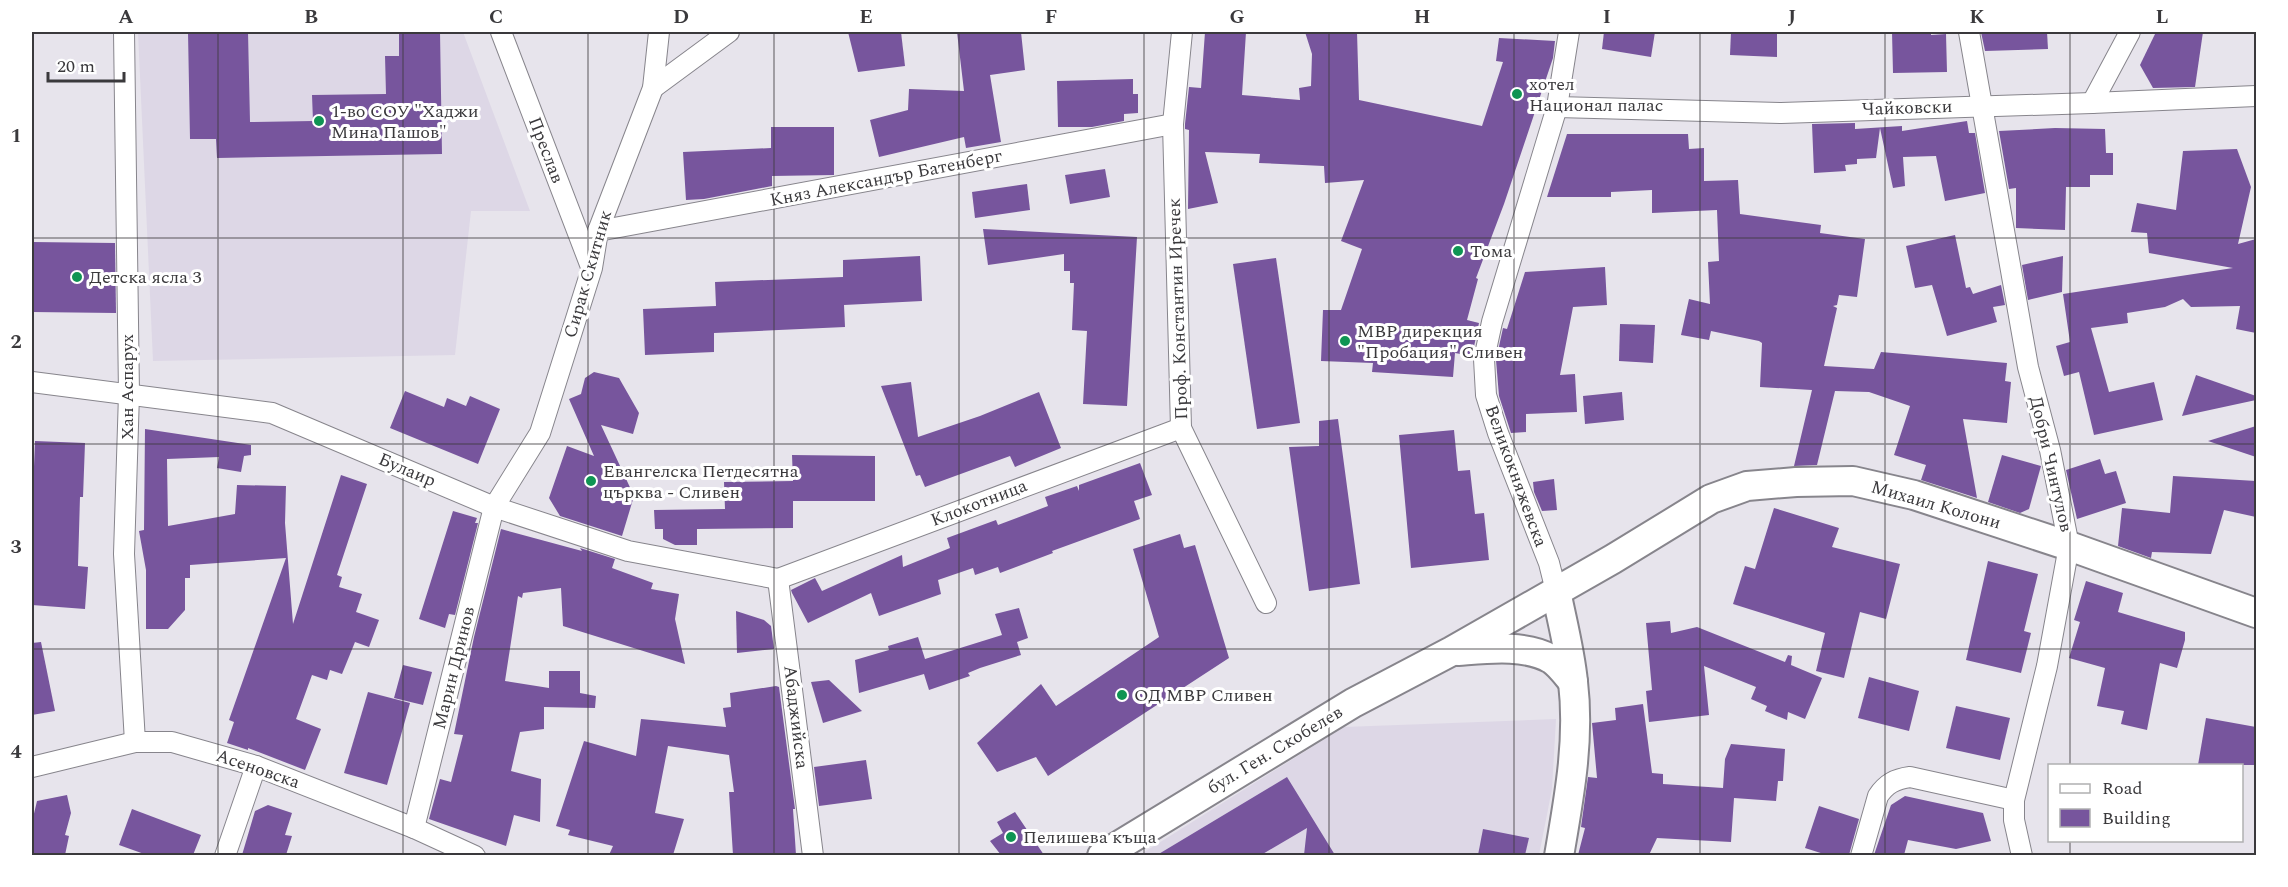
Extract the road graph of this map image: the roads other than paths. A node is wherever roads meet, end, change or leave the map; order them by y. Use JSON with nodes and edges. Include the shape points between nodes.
{"nodes":[{"id":1,"x":124,"y":32,"type":"edge"},
{"id":2,"x":501,"y":32,"type":"edge"},
{"id":3,"x":659,"y":32,"type":"edge"},
{"id":4,"x":729,"y":32,"type":"edge"},
{"id":5,"x":1182,"y":32,"type":"edge"},
{"id":6,"x":1569,"y":32,"type":"edge"},
{"id":7,"x":1969,"y":32,"type":"edge"},
{"id":8,"x":2130,"y":32,"type":"edge"},
{"id":9,"x":653,"y":88,"type":"junction"},
{"id":10,"x":2256,"y":96,"type":"edge"},
{"id":11,"x":2092,"y":104,"type":"junction"},
{"id":12,"x":1557,"y":106,"type":"junction"},
{"id":13,"x":1982,"y":106,"type":"junction"},
{"id":14,"x":1173,"y":124,"type":"junction"},
{"id":15,"x":598,"y":231,"type":"junction"},
{"id":16,"x":592,"y":268,"type":"junction"},
{"id":17,"x":32,"y":382,"type":"edge"},
{"id":18,"x":129,"y":394,"type":"junction"},
{"id":19,"x":1181,"y":428,"type":"junction"},
{"id":20,"x":494,"y":507,"type":"junction"},
{"id":21,"x":2069,"y":546,"type":"junction"},
{"id":22,"x":778,"y":579,"type":"junction"},
{"id":23,"x":1556,"y":591,"type":"junction"},
{"id":24,"x":1266,"y":603,"type":"dead end"},
{"id":25,"x":2256,"y":613,"type":"edge"},
{"id":26,"x":1452,"y":651,"type":"junction"},
{"id":27,"x":1574,"y":682,"type":"junction"},
{"id":28,"x":135,"y":742,"type":"junction"},
{"id":29,"x":256,"y":766,"type":"junction"},
{"id":30,"x":32,"y":767,"type":"edge"},
{"id":31,"x":2014,"y":800,"type":"junction"},
{"id":32,"x":414,"y":828,"type":"junction"},
{"id":33,"x":225,"y":855,"type":"edge"},
{"id":34,"x":475,"y":855,"type":"edge"},
{"id":35,"x":813,"y":855,"type":"edge"},
{"id":36,"x":1102,"y":855,"type":"edge"},
{"id":37,"x":1559,"y":855,"type":"edge"},
{"id":38,"x":1861,"y":855,"type":"edge"},
{"id":39,"x":2022,"y":855,"type":"edge"}],
"edges":[{"from":1,"to":18,"type":"street","name":"Хан Аспарух"},
{"from":2,"to":16,"type":"street","name":"Преслав"},
{"from":3,"to":9,"type":"street","name":"Сирак Скитник"},
{"from":4,"to":9,"type":"street"},
{"from":5,"to":14,"type":"street","name":"Проф. Константин Иречек"},
{"from":6,"to":12,"type":"street","name":"Великокняжевска"},
{"from":7,"to":13,"type":"street","name":"Добри Чинтулов"},
{"from":8,"to":11,"type":"street"},
{"from":9,"to":15,"type":"street","name":"Сирак Скитник"},
{"from":10,"to":11,"type":"street","name":"Чайковски"},
{"from":11,"to":13,"type":"street","name":"Чайковски"},
{"from":12,"to":13,"type":"street","name":"Чайковски","via":[[1781,113]]},
{"from":12,"to":23,"type":"street","name":"Великокняжевска","via":[[1484,359],[1486,395]]},
{"from":13,"to":21,"type":"street","name":"Добри Чинтулов","via":[[2028,366]]},
{"from":14,"to":15,"type":"street","name":"Княз Александър Батенберг"},
{"from":14,"to":19,"type":"street","name":"Проф. Константин Иречек"},
{"from":15,"to":16,"type":"street","name":"Сирак Скитник"},
{"from":16,"to":20,"type":"street","name":"Сирак Скитник","via":[[540,433]]},
{"from":17,"to":18,"type":"street","name":"Булаир"},
{"from":18,"to":20,"type":"street","name":"Булаир","via":[[272,413]]},
{"from":18,"to":28,"type":"street","name":"Хан Аспарух","via":[[124,554]]},
{"from":19,"to":22,"type":"street","name":"Клокотница"},
{"from":19,"to":24,"type":"street","name":"Проф. Константин Иречек"},
{"from":20,"to":22,"type":"street","name":"Булаир","via":[[628,551]]},
{"from":20,"to":32,"type":"street","name":"Марин Дринов"},
{"from":21,"to":23,"type":"street","name":"Михаил Колони","via":[[1914,495],[1854,481],[1757,485],[1711,499]]},
{"from":21,"to":25,"type":"street","name":"Михаил Колони"},
{"from":21,"to":31,"type":"street","name":"Добри Чинтулов","via":[[2047,666]]},
{"from":22,"to":35,"type":"street","name":"Абаджийска"},
{"from":23,"to":26,"type":"street","name":"Михаил Колони"},
{"from":23,"to":27,"type":"street","name":"Великокняжевска"},
{"from":26,"to":27,"type":"street","via":[[1503,648],[1527,652],[1551,659]]},
{"from":26,"to":36,"type":"street","name":"бул. Ген. Скобелев","via":[[1353,703]]},
{"from":27,"to":37,"type":"street","name":"Великокняжевска","via":[[1571,786]]},
{"from":28,"to":29,"type":"street","name":"Асеновска","via":[[172,742]]},
{"from":28,"to":30,"type":"street","name":"Асеновска"},
{"from":29,"to":32,"type":"street","name":"Асеновска"},
{"from":29,"to":33,"type":"street"},
{"from":31,"to":38,"type":"street","via":[[1900,778],[1878,796]]},
{"from":31,"to":39,"type":"street","name":"Добри Чинтулов"},
{"from":32,"to":34,"type":"street","name":"Асеновска"}]}
